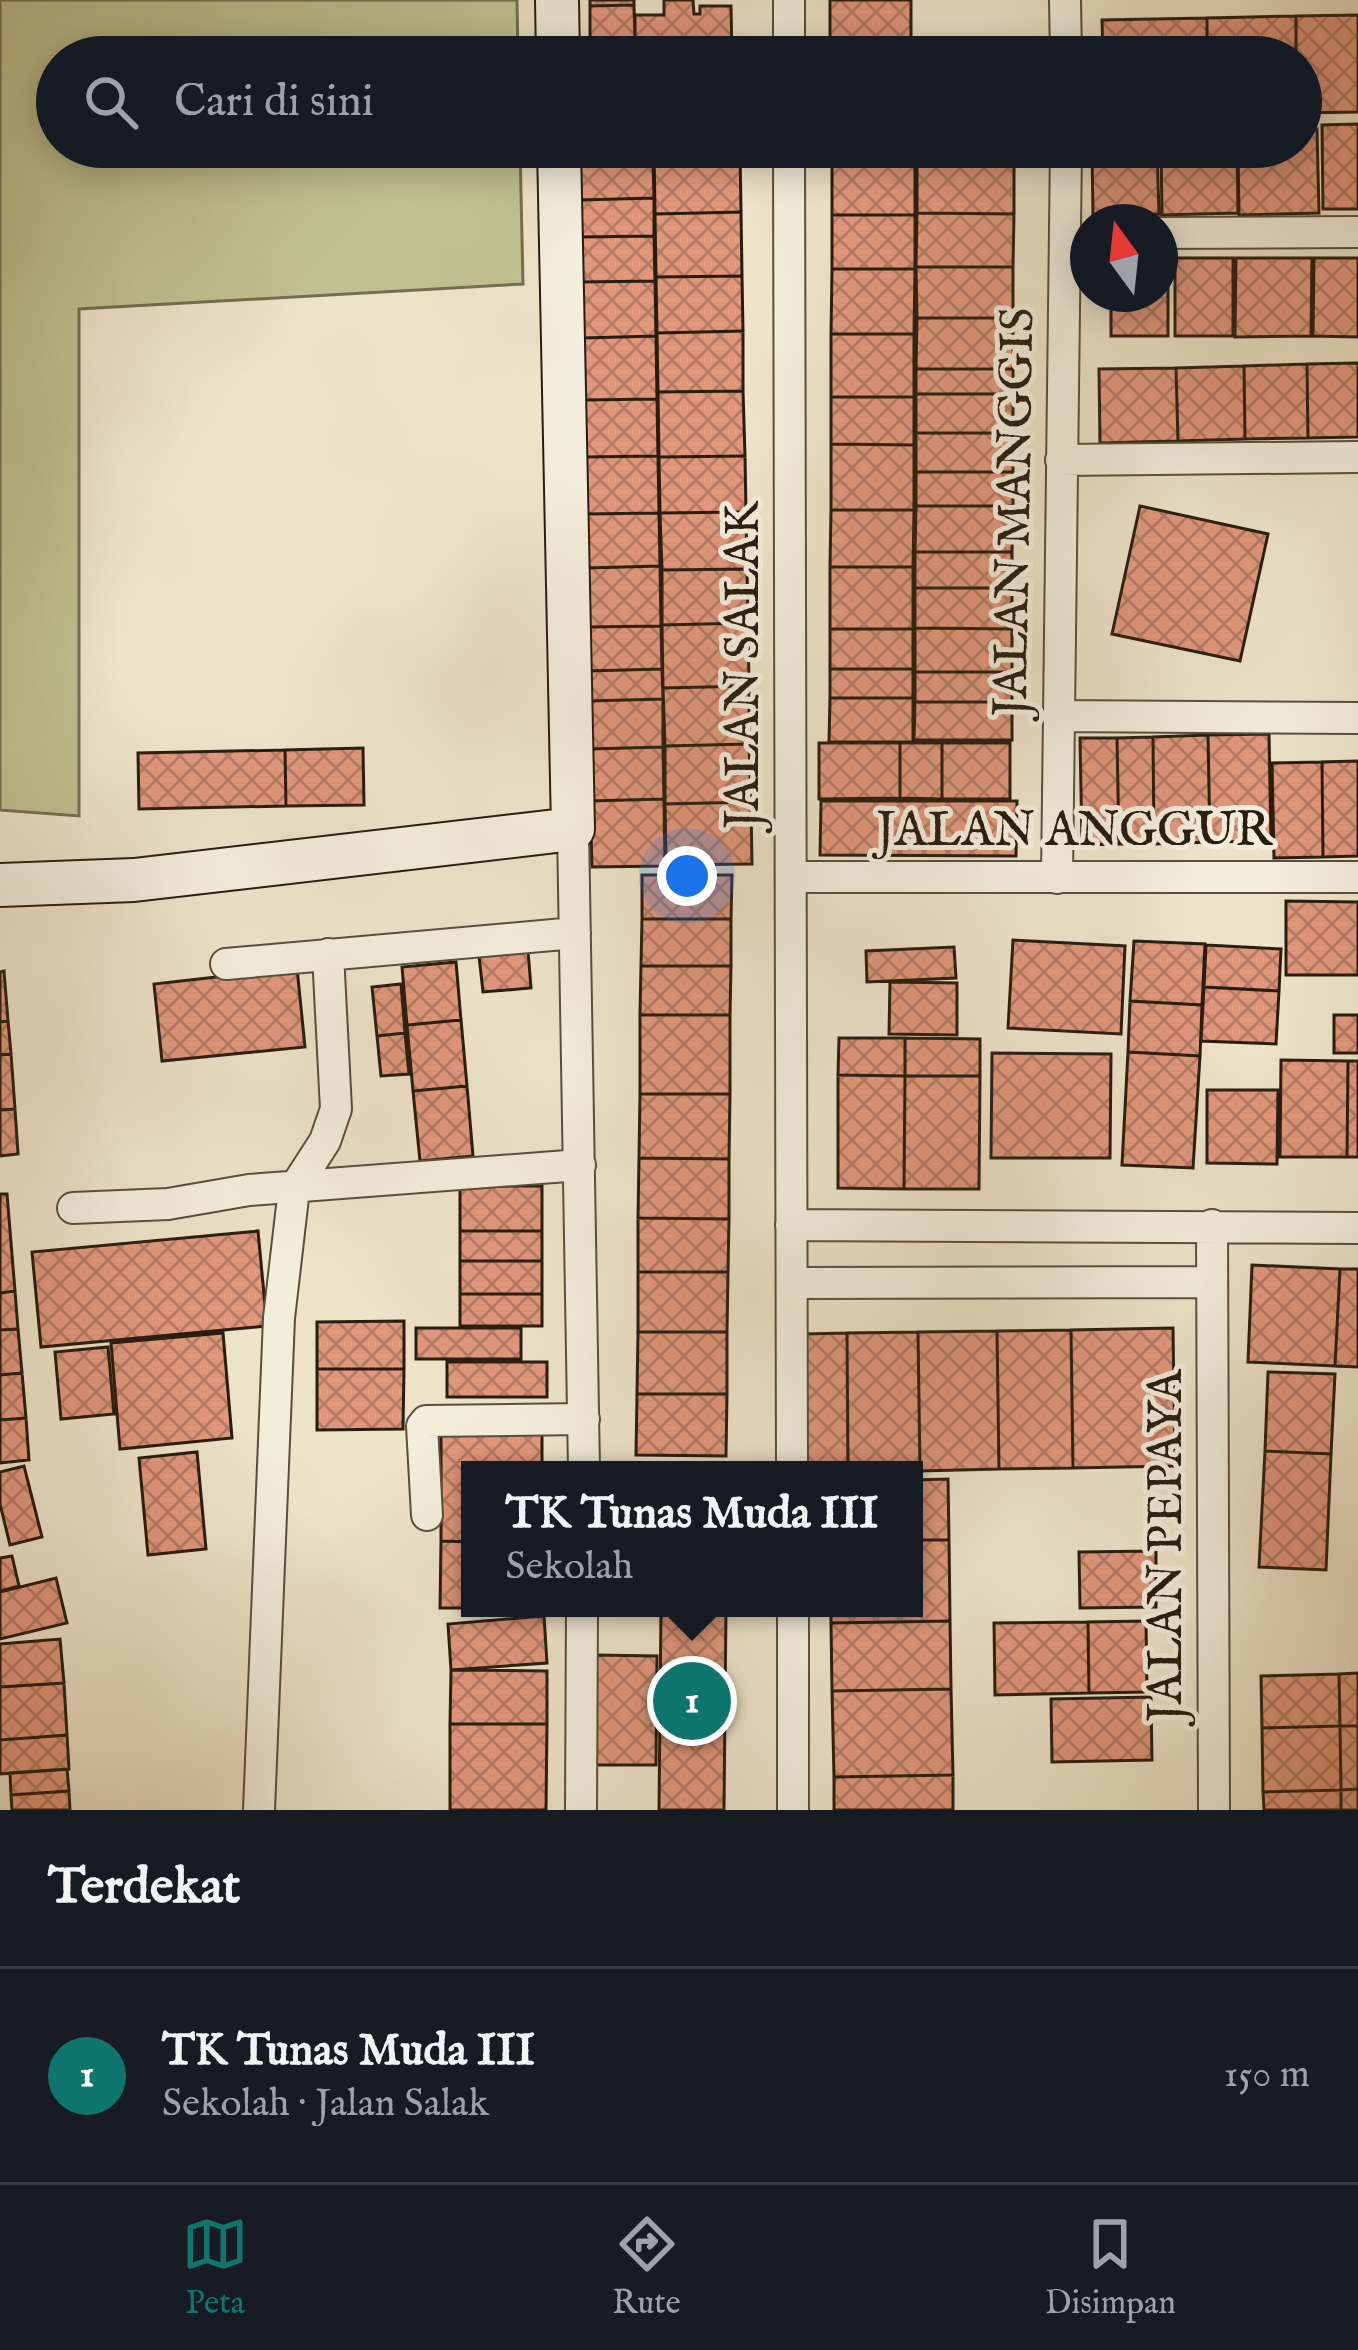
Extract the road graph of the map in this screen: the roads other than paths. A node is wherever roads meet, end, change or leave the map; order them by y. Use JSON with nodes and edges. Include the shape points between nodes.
{"nodes":[{"id":1,"x":556,"y":0,"type":"edge"},
{"id":2,"x":789,"y":0,"type":"edge"},
{"id":3,"x":1065,"y":0,"type":"edge"},
{"id":4,"x":557,"y":36,"type":"edge"},
{"id":5,"x":789,"y":36,"type":"edge"},
{"id":6,"x":1066,"y":36,"type":"edge"},
{"id":7,"x":560,"y":168,"type":"edge"},
{"id":8,"x":789,"y":168,"type":"edge"},
{"id":9,"x":1069,"y":168,"type":"edge"},
{"id":10,"x":1073,"y":204,"type":"edge"},
{"id":11,"x":1358,"y":232,"type":"edge"},
{"id":12,"x":1178,"y":233,"type":"edge"},
{"id":13,"x":1071,"y":312,"type":"edge"},
{"id":14,"x":1358,"y":457,"type":"edge"},
{"id":15,"x":1061,"y":460,"type":"junction"},
{"id":16,"x":1058,"y":716,"type":"junction"},
{"id":17,"x":1358,"y":718,"type":"edge"},
{"id":18,"x":573,"y":829,"type":"junction"},
{"id":19,"x":791,"y":877,"type":"junction"},
{"id":20,"x":1057,"y":878,"type":"junction"},
{"id":21,"x":1358,"y":878,"type":"edge"},
{"id":22,"x":0,"y":885,"type":"edge"},
{"id":23,"x":575,"y":934,"type":"junction"},
{"id":24,"x":328,"y":953,"type":"junction"},
{"id":25,"x":226,"y":964,"type":"dead end"},
{"id":26,"x":580,"y":1165,"type":"junction"},
{"id":27,"x":294,"y":1190,"type":"junction"},
{"id":28,"x":73,"y":1208,"type":"dead end"},
{"id":29,"x":791,"y":1225,"type":"junction"},
{"id":30,"x":1212,"y":1225,"type":"junction"},
{"id":31,"x":1358,"y":1228,"type":"edge"},
{"id":32,"x":1212,"y":1282,"type":"junction"},
{"id":33,"x":792,"y":1283,"type":"junction"},
{"id":34,"x":584,"y":1419,"type":"junction"},
{"id":35,"x":584,"y":1461,"type":"edge"},
{"id":36,"x":792,"y":1461,"type":"edge"},
{"id":37,"x":427,"y":1515,"type":"dead end"},
{"id":38,"x":582,"y":1617,"type":"edge"},
{"id":39,"x":793,"y":1617,"type":"edge"},
{"id":40,"x":259,"y":1810,"type":"edge"},
{"id":41,"x":580,"y":1810,"type":"edge"},
{"id":42,"x":793,"y":1810,"type":"edge"},
{"id":43,"x":1214,"y":1810,"type":"edge"}],
"edges":[{"from":1,"to":4,"type":"street"},
{"from":2,"to":5,"type":"street"},
{"from":3,"to":6,"type":"street"},
{"from":7,"to":18,"type":"street"},
{"from":8,"to":19,"type":"street","name":"JALAN SALAK"},
{"from":9,"to":10,"type":"street","name":"JALAN MANGGIS"},
{"from":11,"to":12,"type":"street"},
{"from":13,"to":15,"type":"street","name":"JALAN MANGGIS"},
{"from":14,"to":15,"type":"street"},
{"from":15,"to":16,"type":"street","name":"JALAN MANGGIS"},
{"from":16,"to":17,"type":"street"},
{"from":16,"to":20,"type":"street","name":"JALAN MANGGIS"},
{"from":18,"to":22,"type":"street","via":[[134,880]]},
{"from":18,"to":23,"type":"street"},
{"from":19,"to":20,"type":"street","name":"JALAN ANGGUR"},
{"from":19,"to":29,"type":"street","name":"JALAN SALAK"},
{"from":20,"to":21,"type":"street","name":"JALAN ANGGUR"},
{"from":23,"to":24,"type":"street"},
{"from":23,"to":26,"type":"street"},
{"from":24,"to":25,"type":"street"},
{"from":24,"to":27,"type":"street","via":[[336,1108]]},
{"from":26,"to":27,"type":"street"},
{"from":26,"to":34,"type":"street"},
{"from":27,"to":28,"type":"street"},
{"from":27,"to":40,"type":"street","via":[[280,1318]]},
{"from":29,"to":30,"type":"street"},
{"from":29,"to":33,"type":"street","name":"JALAN SALAK"},
{"from":30,"to":31,"type":"street"},
{"from":30,"to":32,"type":"street","name":"JALAN PEPAYA"},
{"from":32,"to":33,"type":"street"},
{"from":32,"to":43,"type":"street","name":"JALAN PEPAYA"},
{"from":33,"to":36,"type":"street","name":"JALAN SALAK"},
{"from":34,"to":35,"type":"street"},
{"from":34,"to":37,"type":"street","via":[[426,1421]]},
{"from":38,"to":41,"type":"street"},
{"from":39,"to":42,"type":"street"}]}
